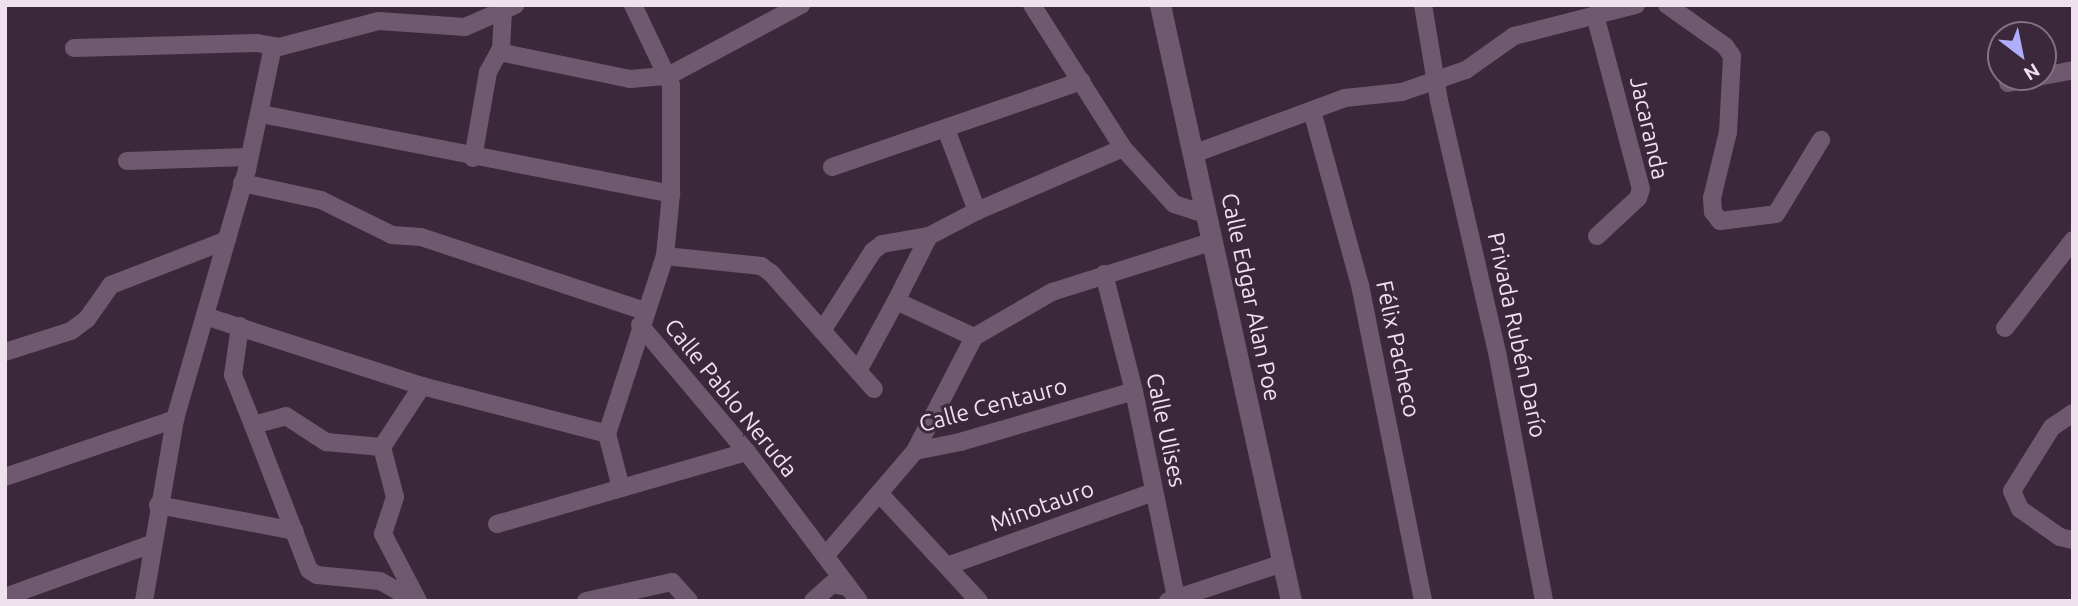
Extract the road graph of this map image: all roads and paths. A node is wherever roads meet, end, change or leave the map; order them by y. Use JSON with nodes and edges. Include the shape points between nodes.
{"nodes":[{"id":1,"x":633,"y":5,"type":"edge"},
{"id":2,"x":801,"y":5,"type":"edge"},
{"id":3,"x":1032,"y":5,"type":"edge"},
{"id":4,"x":1160,"y":5,"type":"edge"},
{"id":5,"x":1423,"y":5,"type":"edge"},
{"id":6,"x":1636,"y":5,"type":"edge"},
{"id":7,"x":1667,"y":5,"type":"edge"},
{"id":8,"x":509,"y":8,"type":"edge"},
{"id":9,"x":387,"y":13,"type":"edge"},
{"id":10,"x":1595,"y":15,"type":"junction"},
{"id":11,"x":74,"y":47,"type":"dead end"},
{"id":12,"x":273,"y":47,"type":"junction"},
{"id":13,"x":499,"y":52,"type":"junction"},
{"id":14,"x":668,"y":76,"type":"junction"},
{"id":15,"x":1435,"y":80,"type":"junction"},
{"id":16,"x":1082,"y":81,"type":"junction"},
{"id":17,"x":1312,"y":111,"type":"junction"},
{"id":18,"x":261,"y":114,"type":"junction"},
{"id":19,"x":946,"y":129,"type":"junction"},
{"id":20,"x":1821,"y":140,"type":"dead end"},
{"id":21,"x":1123,"y":148,"type":"junction"},
{"id":22,"x":1193,"y":154,"type":"junction"},
{"id":23,"x":247,"y":157,"type":"junction"},
{"id":24,"x":473,"y":158,"type":"junction"},
{"id":25,"x":127,"y":161,"type":"dead end"},
{"id":26,"x":832,"y":167,"type":"dead end"},
{"id":27,"x":242,"y":183,"type":"junction"},
{"id":28,"x":671,"y":194,"type":"junction"},
{"id":29,"x":977,"y":211,"type":"junction"},
{"id":30,"x":1205,"y":214,"type":"junction"},
{"id":31,"x":929,"y":236,"type":"junction"},
{"id":32,"x":1597,"y":236,"type":"dead end"},
{"id":33,"x":227,"y":240,"type":"junction"},
{"id":34,"x":2073,"y":240,"type":"edge"},
{"id":35,"x":1211,"y":242,"type":"junction"},
{"id":36,"x":665,"y":256,"type":"junction"},
{"id":37,"x":1104,"y":274,"type":"junction"},
{"id":38,"x":897,"y":301,"type":"junction"},
{"id":39,"x":208,"y":317,"type":"junction"},
{"id":40,"x":642,"y":318,"type":"junction"},
{"id":41,"x":240,"y":326,"type":"junction"},
{"id":42,"x":2005,"y":328,"type":"dead end"},
{"id":43,"x":822,"y":331,"type":"junction"},
{"id":44,"x":974,"y":337,"type":"junction"},
{"id":45,"x":5,"y":352,"type":"edge"},
{"id":46,"x":858,"y":372,"type":"junction"},
{"id":47,"x":422,"y":386,"type":"junction"},
{"id":48,"x":874,"y":389,"type":"dead end"},
{"id":49,"x":1134,"y":391,"type":"junction"},
{"id":50,"x":2073,"y":413,"type":"edge"},
{"id":51,"x":175,"y":419,"type":"junction"},
{"id":52,"x":253,"y":425,"type":"junction"},
{"id":53,"x":607,"y":434,"type":"junction"},
{"id":54,"x":382,"y":447,"type":"junction"},
{"id":55,"x":915,"y":450,"type":"junction"},
{"id":56,"x":747,"y":452,"type":"junction"},
{"id":57,"x":5,"y":477,"type":"edge"},
{"id":58,"x":621,"y":488,"type":"junction"},
{"id":59,"x":879,"y":492,"type":"junction"},
{"id":60,"x":1154,"y":492,"type":"junction"},
{"id":61,"x":158,"y":505,"type":"junction"},
{"id":62,"x":497,"y":524,"type":"dead end"},
{"id":63,"x":295,"y":531,"type":"junction"},
{"id":64,"x":2073,"y":540,"type":"edge"},
{"id":65,"x":154,"y":543,"type":"junction"},
{"id":66,"x":826,"y":555,"type":"junction"},
{"id":67,"x":1283,"y":563,"type":"junction"},
{"id":68,"x":947,"y":566,"type":"junction"},
{"id":69,"x":853,"y":594,"type":"edge"},
{"id":70,"x":5,"y":597,"type":"edge"},
{"id":71,"x":1172,"y":599,"type":"edge"},
{"id":72,"x":144,"y":601,"type":"edge"},
{"id":73,"x":417,"y":601,"type":"edge"},
{"id":74,"x":586,"y":601,"type":"edge"},
{"id":75,"x":689,"y":601,"type":"edge"},
{"id":76,"x":813,"y":601,"type":"edge"},
{"id":77,"x":979,"y":601,"type":"edge"},
{"id":78,"x":1292,"y":601,"type":"edge"},
{"id":79,"x":1423,"y":601,"type":"edge"},
{"id":80,"x":1544,"y":601,"type":"edge"}],
"edges":[{"from":1,"to":14,"type":"street","name":"Calle Pablo Neruda"},
{"from":2,"to":14,"type":"street"},
{"from":3,"to":16,"type":"street"},
{"from":4,"to":22,"type":"street","name":"Calle Edgar Alan Poe"},
{"from":5,"to":15,"type":"street","name":"Privada Rubén Darío"},
{"from":6,"to":10,"type":"street"},
{"from":7,"to":20,"type":"street","via":[[1725,46],[1732,56],[1728,132],[1712,198],[1713,212],[1720,221],[1776,215]]},
{"from":8,"to":9,"type":"street","via":[[455,28]]},
{"from":8,"to":13,"type":"street"},
{"from":9,"to":12,"type":"street"},
{"from":10,"to":15,"type":"street","via":[[1509,37],[1470,68]]},
{"from":10,"to":32,"type":"street","name":"Jacaranda","via":[[1641,189],[1638,198]]},
{"from":11,"to":12,"type":"street","via":[[257,43]]},
{"from":12,"to":18,"type":"street"},
{"from":13,"to":14,"type":"street","via":[[630,79]]},
{"from":13,"to":24,"type":"street","via":[[488,72]]},
{"from":14,"to":28,"type":"street","name":"Calle Pablo Neruda"},
{"from":15,"to":17,"type":"street","via":[[1402,92],[1353,96]]},
{"from":15,"to":80,"type":"street","name":"Privada Rubén Darío","via":[[1499,357]]},
{"from":16,"to":19,"type":"street"},
{"from":16,"to":21,"type":"street"},
{"from":17,"to":22,"type":"street"},
{"from":17,"to":79,"type":"street","name":"Félix Pacheco","via":[[1360,285]]},
{"from":18,"to":23,"type":"street"},
{"from":18,"to":24,"type":"street"},
{"from":19,"to":26,"type":"street"},
{"from":19,"to":29,"type":"street"},
{"from":21,"to":29,"type":"street"},
{"from":21,"to":30,"type":"street","via":[[1174,204]]},
{"from":22,"to":30,"type":"street","name":"Calle Edgar Alan Poe"},
{"from":23,"to":25,"type":"street"},
{"from":23,"to":27,"type":"street"},
{"from":24,"to":28,"type":"street"},
{"from":27,"to":33,"type":"street"},
{"from":27,"to":40,"type":"street","via":[[321,200],[392,235],[421,237]]},
{"from":28,"to":36,"type":"street","name":"Calle Pablo Neruda"},
{"from":29,"to":31,"type":"street"},
{"from":30,"to":35,"type":"street","name":"Calle Edgar Alan Poe"},
{"from":31,"to":38,"type":"street"},
{"from":31,"to":43,"type":"street","via":[[882,244],[873,251]]},
{"from":33,"to":39,"type":"street"},
{"from":33,"to":45,"type":"street","via":[[111,285],[87,319],[71,331]]},
{"from":34,"to":42,"type":"street"},
{"from":35,"to":37,"type":"street"},
{"from":35,"to":67,"type":"street","name":"Calle Edgar Alan Poe"},
{"from":36,"to":40,"type":"street","name":"Calle Pablo Neruda"},
{"from":36,"to":43,"type":"street","via":[[761,266]]},
{"from":37,"to":44,"type":"street","via":[[1052,292]]},
{"from":37,"to":49,"type":"street","name":"Calle Ulises"},
{"from":38,"to":44,"type":"street"},
{"from":38,"to":46,"type":"street"},
{"from":39,"to":41,"type":"street"},
{"from":39,"to":51,"type":"street"},
{"from":40,"to":53,"type":"street"},
{"from":40,"to":56,"type":"street","name":"Calle Pablo Neruda"},
{"from":41,"to":47,"type":"street"},
{"from":41,"to":52,"type":"street","via":[[233,375]]},
{"from":43,"to":46,"type":"street"},
{"from":44,"to":55,"type":"street"},
{"from":46,"to":48,"type":"street"},
{"from":47,"to":53,"type":"street"},
{"from":47,"to":54,"type":"street"},
{"from":49,"to":55,"type":"street","name":"Calle Centauro","via":[[960,442]]},
{"from":49,"to":60,"type":"street","name":"Calle Ulises"},
{"from":50,"to":64,"type":"street","via":[[2052,427],[2015,483],[2013,496],[2020,509],[2060,537]]},
{"from":51,"to":57,"type":"street"},
{"from":51,"to":61,"type":"street"},
{"from":52,"to":54,"type":"street","via":[[286,416],[326,442]]},
{"from":52,"to":63,"type":"street"},
{"from":53,"to":58,"type":"street"},
{"from":54,"to":73,"type":"street","via":[[395,497],[384,527],[385,541]]},
{"from":55,"to":59,"type":"street","name":"Calle Centauro"},
{"from":56,"to":58,"type":"street"},
{"from":56,"to":66,"type":"street","name":"Calle Pablo Neruda"},
{"from":58,"to":62,"type":"street"},
{"from":59,"to":66,"type":"street","name":"Calle Centauro"},
{"from":59,"to":68,"type":"street"},
{"from":60,"to":68,"type":"street","name":"Minotauro"},
{"from":60,"to":71,"type":"street","name":"Calle Ulises"},
{"from":61,"to":63,"type":"street"},
{"from":61,"to":65,"type":"street"},
{"from":63,"to":73,"type":"street","via":[[304,563],[317,575],[380,581]]},
{"from":65,"to":70,"type":"street"},
{"from":65,"to":72,"type":"street"},
{"from":66,"to":69,"type":"street","name":"Calle Pablo Neruda"},
{"from":67,"to":71,"type":"street"},
{"from":67,"to":78,"type":"street","name":"Calle Edgar Alan Poe"},
{"from":68,"to":77,"type":"street"},
{"from":69,"to":76,"type":"street","via":[[832,584]]},
{"from":74,"to":75,"type":"street","via":[[672,582]]}]}
